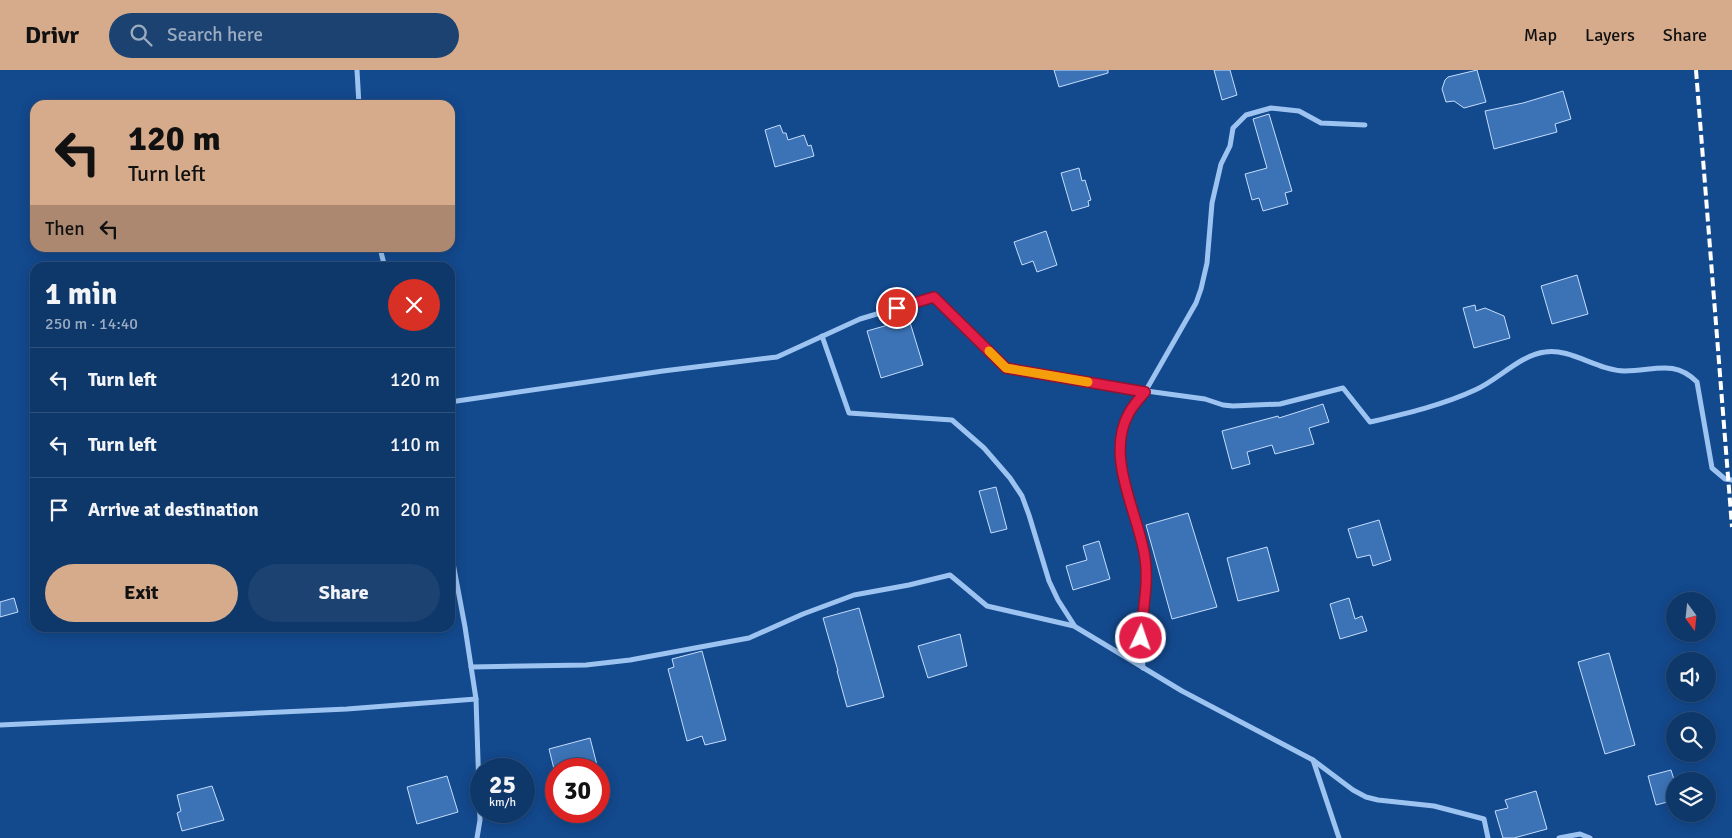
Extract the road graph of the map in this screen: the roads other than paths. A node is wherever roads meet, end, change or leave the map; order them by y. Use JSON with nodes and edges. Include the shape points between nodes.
{"nodes":[{"id":1,"x":356,"y":70,"type":"edge"},
{"id":2,"x":359,"y":100,"type":"edge"},
{"id":3,"x":1365,"y":126,"type":"dead end"},
{"id":4,"x":822,"y":336,"type":"junction"},
{"id":5,"x":1145,"y":392,"type":"junction"},
{"id":6,"x":455,"y":401,"type":"edge"},
{"id":7,"x":1732,"y":480,"type":"edge"},
{"id":8,"x":455,"y":576,"type":"edge"},
{"id":9,"x":1074,"y":626,"type":"junction"},
{"id":10,"x":471,"y":667,"type":"junction"},
{"id":11,"x":1143,"y":668,"type":"junction"},
{"id":12,"x":476,"y":699,"type":"junction"},
{"id":13,"x":0,"y":725,"type":"edge"},
{"id":14,"x":1313,"y":760,"type":"junction"},
{"id":15,"x":477,"y":838,"type":"edge"},
{"id":16,"x":1340,"y":838,"type":"edge"},
{"id":17,"x":1488,"y":838,"type":"edge"},
{"id":18,"x":1559,"y":838,"type":"edge"},
{"id":19,"x":1590,"y":838,"type":"edge"}],
"edges":[{"from":1,"to":2,"type":"street"},
{"from":3,"to":5,"type":"street","via":[[1321,123],[1299,111],[1272,108],[1246,115],[1233,128],[1212,203],[1207,263],[1201,289]]},
{"from":4,"to":5,"type":"street","via":[[860,319],[934,297],[1006,368]]},
{"from":4,"to":6,"type":"street","via":[[777,357]]},
{"from":4,"to":9,"type":"street","via":[[849,413],[952,420],[984,448],[1022,496],[1049,581]]},
{"from":5,"to":7,"type":"street","via":[[1233,406],[1280,404],[1342,388],[1370,422],[1463,395],[1484,386],[1535,354],[1557,352],[1613,370],[1671,367],[1697,382],[1712,468],[1725,479]]},
{"from":5,"to":11,"type":"street","via":[[1129,412],[1120,448],[1125,484],[1146,560],[1141,638]]},
{"from":8,"to":10,"type":"street"},
{"from":9,"to":10,"type":"street","via":[[987,606],[950,575],[854,595],[748,638],[586,665]]},
{"from":9,"to":11,"type":"street"},
{"from":10,"to":12,"type":"street"},
{"from":11,"to":14,"type":"street"},
{"from":12,"to":13,"type":"street","via":[[347,709]]},
{"from":12,"to":15,"type":"street","via":[[480,820]]},
{"from":14,"to":16,"type":"street"},
{"from":14,"to":17,"type":"street","via":[[1366,797],[1434,806],[1484,819]]},
{"from":18,"to":19,"type":"street","via":[[1580,834]]}]}
